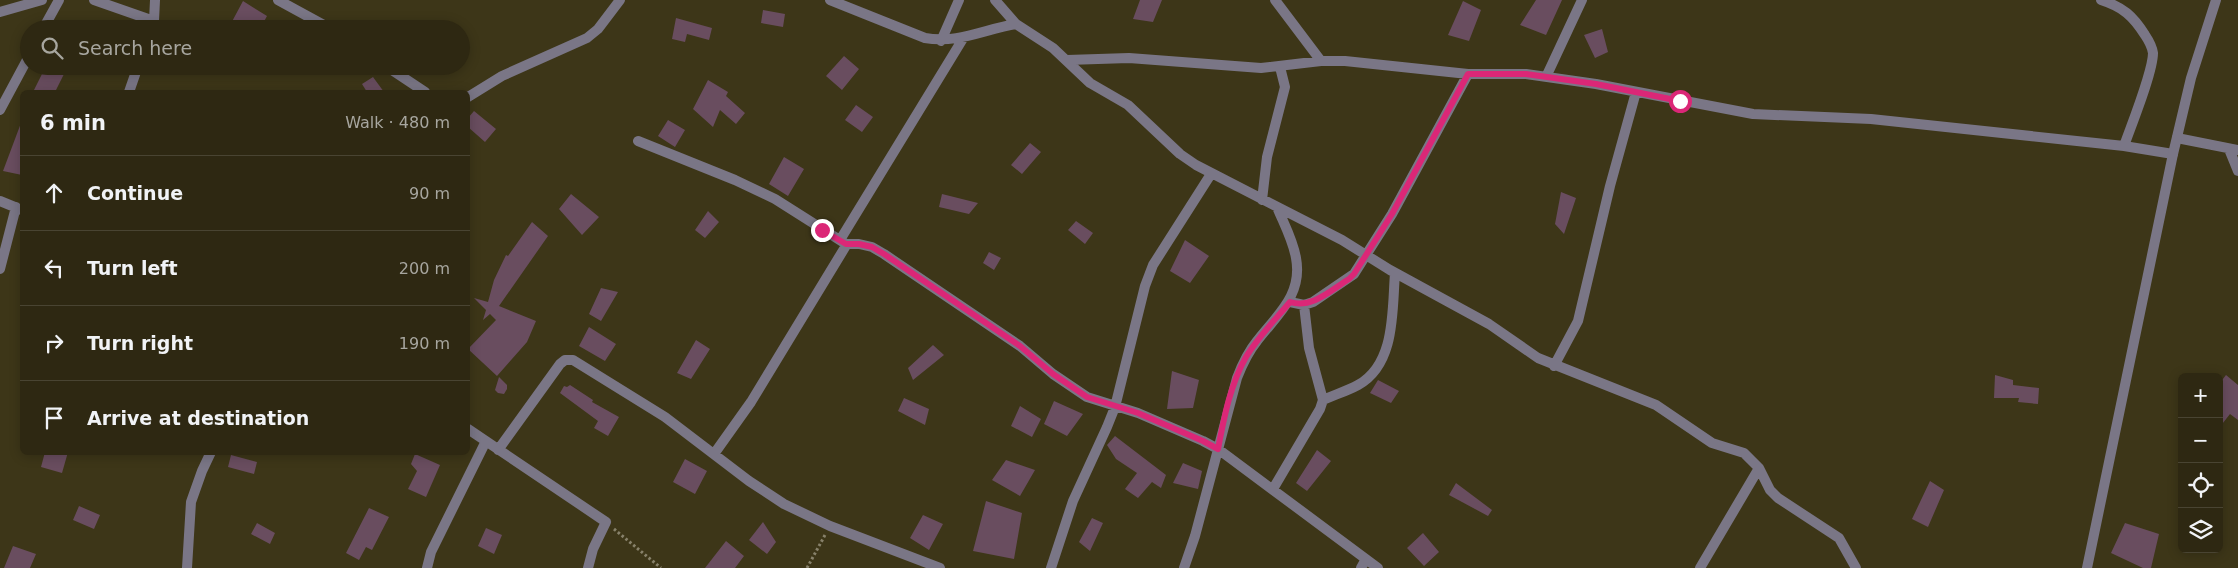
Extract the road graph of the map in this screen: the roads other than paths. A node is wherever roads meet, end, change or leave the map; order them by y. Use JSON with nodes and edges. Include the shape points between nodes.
{"nodes":[{"id":1,"x":42,"y":0,"type":"edge"},
{"id":2,"x":59,"y":0,"type":"edge"},
{"id":3,"x":94,"y":0,"type":"edge"},
{"id":4,"x":155,"y":0,"type":"edge"},
{"id":5,"x":278,"y":0,"type":"edge"},
{"id":6,"x":620,"y":0,"type":"edge"},
{"id":7,"x":830,"y":0,"type":"edge"},
{"id":8,"x":959,"y":0,"type":"edge"},
{"id":9,"x":995,"y":0,"type":"edge"},
{"id":10,"x":1275,"y":0,"type":"edge"},
{"id":11,"x":1582,"y":0,"type":"edge"},
{"id":12,"x":2101,"y":0,"type":"edge"},
{"id":13,"x":2216,"y":0,"type":"edge"},
{"id":14,"x":0,"y":12,"type":"edge"},
{"id":15,"x":48,"y":20,"type":"edge"},
{"id":16,"x":141,"y":20,"type":"edge"},
{"id":17,"x":153,"y":20,"type":"edge"},
{"id":18,"x":314,"y":20,"type":"edge"},
{"id":19,"x":1016,"y":24,"type":"junction"},
{"id":20,"x":964,"y":37,"type":"junction"},
{"id":21,"x":941,"y":41,"type":"junction"},
{"id":22,"x":1068,"y":60,"type":"junction"},
{"id":23,"x":1321,"y":61,"type":"junction"},
{"id":24,"x":1280,"y":67,"type":"junction"},
{"id":25,"x":20,"y":73,"type":"edge"},
{"id":26,"x":1468,"y":74,"type":"junction"},
{"id":27,"x":135,"y":75,"type":"edge"},
{"id":28,"x":400,"y":75,"type":"edge"},
{"id":29,"x":1546,"y":77,"type":"junction"},
{"id":30,"x":130,"y":90,"type":"edge"},
{"id":31,"x":422,"y":90,"type":"edge"},
{"id":32,"x":1636,"y":92,"type":"junction"},
{"id":33,"x":470,"y":96,"type":"edge"},
{"id":34,"x":0,"y":110,"type":"edge"},
{"id":35,"x":2177,"y":138,"type":"junction"},
{"id":36,"x":638,"y":141,"type":"dead end"},
{"id":37,"x":2124,"y":146,"type":"junction"},
{"id":38,"x":2234,"y":149,"type":"edge"},
{"id":39,"x":2173,"y":154,"type":"junction"},
{"id":40,"x":2238,"y":171,"type":"edge"},
{"id":41,"x":1211,"y":174,"type":"junction"},
{"id":42,"x":1262,"y":200,"type":"junction"},
{"id":43,"x":0,"y":201,"type":"edge"},
{"id":44,"x":1277,"y":207,"type":"junction"},
{"id":45,"x":19,"y":209,"type":"edge"},
{"id":46,"x":843,"y":242,"type":"junction"},
{"id":47,"x":1366,"y":255,"type":"junction"},
{"id":48,"x":0,"y":269,"type":"edge"},
{"id":49,"x":1395,"y":273,"type":"junction"},
{"id":50,"x":1290,"y":302,"type":"junction"},
{"id":51,"x":1304,"y":304,"type":"junction"},
{"id":52,"x":1554,"y":366,"type":"junction"},
{"id":53,"x":1323,"y":400,"type":"junction"},
{"id":54,"x":1115,"y":407,"type":"junction"},
{"id":55,"x":470,"y":430,"type":"edge"},
{"id":56,"x":486,"y":441,"type":"junction"},
{"id":57,"x":1218,"y":449,"type":"junction"},
{"id":58,"x":498,"y":450,"type":"junction"},
{"id":59,"x":714,"y":454,"type":"junction"},
{"id":60,"x":210,"y":455,"type":"edge"},
{"id":61,"x":1759,"y":468,"type":"junction"},
{"id":62,"x":1273,"y":489,"type":"junction"},
{"id":63,"x":1363,"y":564,"type":"edge"},
{"id":64,"x":187,"y":568,"type":"edge"},
{"id":65,"x":427,"y":568,"type":"edge"},
{"id":66,"x":588,"y":568,"type":"edge"},
{"id":67,"x":936,"y":568,"type":"edge"},
{"id":68,"x":1051,"y":568,"type":"edge"},
{"id":69,"x":1184,"y":568,"type":"edge"},
{"id":70,"x":1378,"y":568,"type":"edge"},
{"id":71,"x":1700,"y":568,"type":"edge"},
{"id":72,"x":1856,"y":568,"type":"edge"},
{"id":73,"x":2087,"y":568,"type":"edge"}],
"edges":[{"from":1,"to":14,"type":"street"},
{"from":2,"to":15,"type":"street"},
{"from":3,"to":16,"type":"street"},
{"from":4,"to":17,"type":"street"},
{"from":5,"to":18,"type":"street"},
{"from":6,"to":33,"type":"street","via":[[587,38],[502,76]]},
{"from":7,"to":21,"type":"street","via":[[925,38]]},
{"from":8,"to":21,"type":"street"},
{"from":9,"to":19,"type":"street"},
{"from":10,"to":23,"type":"street"},
{"from":11,"to":29,"type":"street"},
{"from":12,"to":37,"type":"street","via":[[2116,4],[2136,20],[2151,44],[2153,54]]},
{"from":13,"to":35,"type":"street","via":[[2191,78]]},
{"from":19,"to":20,"type":"street"},
{"from":19,"to":22,"type":"street"},
{"from":20,"to":21,"type":"street"},
{"from":20,"to":46,"type":"street"},
{"from":22,"to":24,"type":"street","via":[[1130,58]]},
{"from":22,"to":41,"type":"street","via":[[1078,74],[1128,105],[1180,154]]},
{"from":23,"to":24,"type":"street"},
{"from":23,"to":26,"type":"street"},
{"from":24,"to":42,"type":"street","via":[[1285,87],[1267,157]]},
{"from":25,"to":34,"type":"street"},
{"from":26,"to":29,"type":"street"},
{"from":26,"to":47,"type":"street","via":[[1419,167]]},
{"from":27,"to":30,"type":"street"},
{"from":28,"to":31,"type":"street"},
{"from":29,"to":32,"type":"street"},
{"from":32,"to":37,"type":"street","via":[[1753,114],[1871,119]]},
{"from":32,"to":52,"type":"street","via":[[1578,321]]},
{"from":35,"to":38,"type":"street"},
{"from":35,"to":39,"type":"street"},
{"from":36,"to":46,"type":"street","via":[[775,199]]},
{"from":37,"to":39,"type":"street"},
{"from":38,"to":40,"type":"street"},
{"from":39,"to":73,"type":"street"},
{"from":41,"to":42,"type":"street"},
{"from":41,"to":54,"type":"street","via":[[1153,265]]},
{"from":42,"to":44,"type":"street"},
{"from":43,"to":45,"type":"street"},
{"from":44,"to":47,"type":"street"},
{"from":44,"to":50,"type":"street","via":[[1296,260]]},
{"from":45,"to":48,"type":"street"},
{"from":46,"to":54,"type":"street","via":[[872,247],[884,254],[1020,346],[1065,383],[1087,397]]},
{"from":46,"to":59,"type":"street","via":[[750,402]]},
{"from":47,"to":49,"type":"street"},
{"from":47,"to":51,"type":"street","via":[[1349,279],[1313,302]]},
{"from":49,"to":52,"type":"street","via":[[1489,324]]},
{"from":49,"to":53,"type":"street","via":[[1389,338],[1379,363],[1359,384]]},
{"from":50,"to":51,"type":"street"},
{"from":50,"to":57,"type":"street","via":[[1246,358],[1230,397]]},
{"from":51,"to":53,"type":"street","via":[[1310,348]]},
{"from":52,"to":61,"type":"street","via":[[1656,405],[1712,443],[1744,453]]},
{"from":53,"to":62,"type":"street"},
{"from":54,"to":57,"type":"street","via":[[1138,413]]},
{"from":54,"to":68,"type":"street","via":[[1073,501]]},
{"from":55,"to":56,"type":"street"},
{"from":56,"to":58,"type":"street"},
{"from":56,"to":65,"type":"street","via":[[431,552]]},
{"from":57,"to":62,"type":"street"},
{"from":57,"to":69,"type":"street"},
{"from":58,"to":59,"type":"street","via":[[560,364],[573,360],[665,417]]},
{"from":58,"to":66,"type":"street","via":[[606,522]]},
{"from":59,"to":67,"type":"street","via":[[784,504]]},
{"from":60,"to":64,"type":"street","via":[[191,502]]},
{"from":61,"to":71,"type":"street"},
{"from":61,"to":72,"type":"street","via":[[1778,498],[1839,538]]},
{"from":62,"to":63,"type":"street"},
{"from":63,"to":70,"type":"street"}]}
